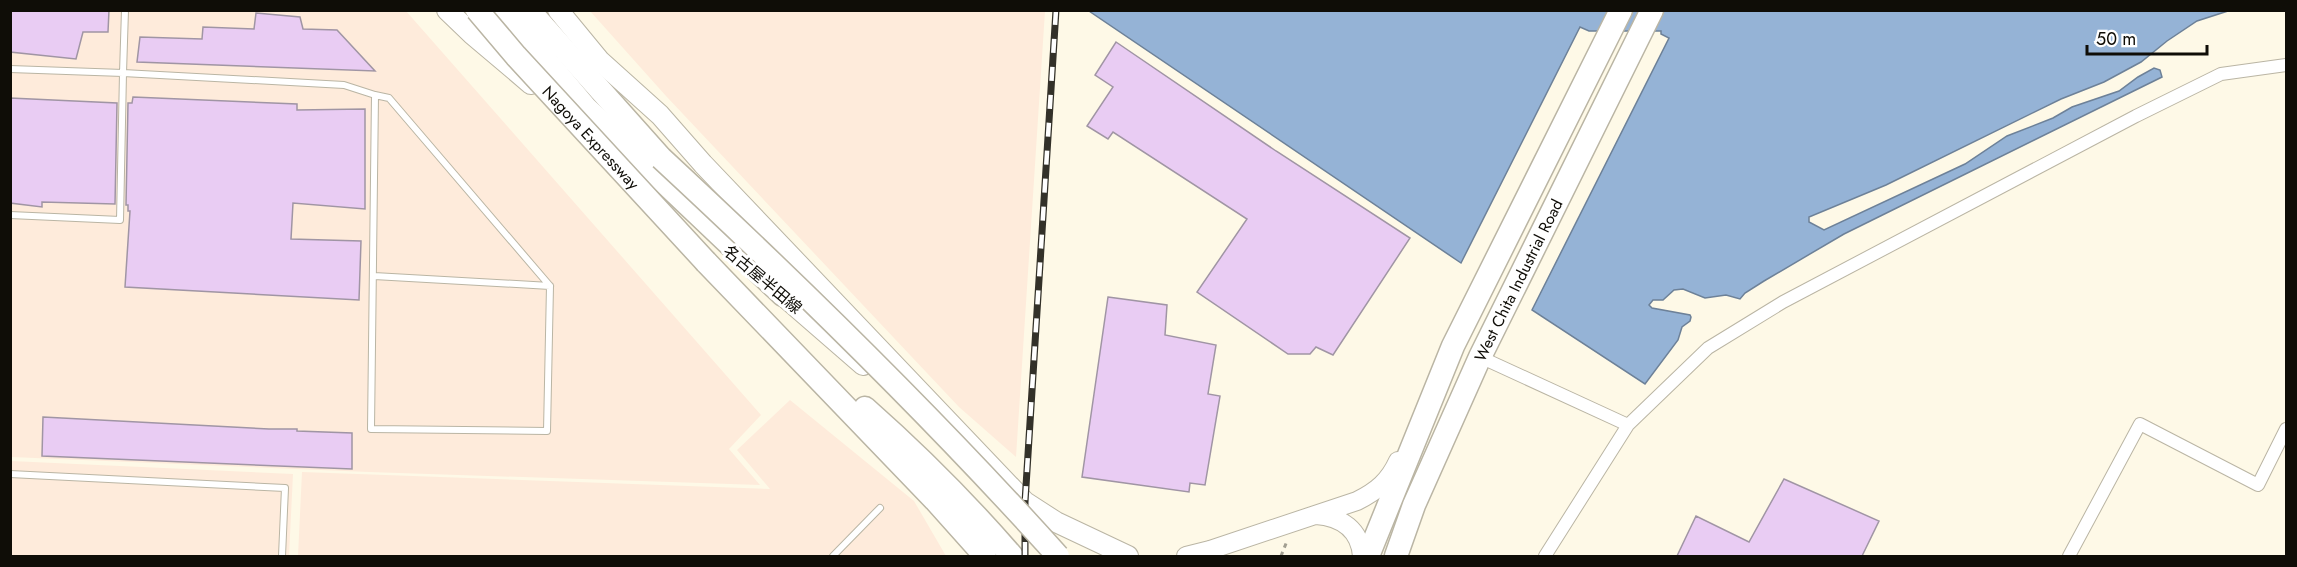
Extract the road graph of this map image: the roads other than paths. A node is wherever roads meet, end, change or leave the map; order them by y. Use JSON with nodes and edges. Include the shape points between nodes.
{"nodes":[{"id":1,"x":124,"y":10,"type":"edge"},
{"id":2,"x":447,"y":10,"type":"edge"},
{"id":3,"x":477,"y":10,"type":"edge"},
{"id":4,"x":504,"y":10,"type":"edge"},
{"id":5,"x":529,"y":10,"type":"edge"},
{"id":6,"x":558,"y":10,"type":"edge"},
{"id":7,"x":1621,"y":10,"type":"edge"},
{"id":8,"x":1652,"y":10,"type":"edge"},
{"id":9,"x":2286,"y":65,"type":"edge"},
{"id":10,"x":10,"y":69,"type":"edge"},
{"id":11,"x":123,"y":73,"type":"junction"},
{"id":12,"x":375,"y":95,"type":"junction"},
{"id":13,"x":661,"y":158,"type":"junction"},
{"id":14,"x":10,"y":215,"type":"edge"},
{"id":15,"x":374,"y":276,"type":"junction"},
{"id":16,"x":549,"y":286,"type":"junction"},
{"id":17,"x":783,"y":296,"type":"junction"},
{"id":18,"x":762,"y":319,"type":"junction"},
{"id":19,"x":1453,"y":346,"type":"junction"},
{"id":20,"x":1480,"y":357,"type":"junction"},
{"id":21,"x":1628,"y":425,"type":"junction"},
{"id":22,"x":2286,"y":429,"type":"edge"},
{"id":23,"x":10,"y":474,"type":"edge"},
{"id":24,"x":880,"y":508,"type":"dead end"},
{"id":25,"x":1314,"y":515,"type":"junction"},
{"id":26,"x":1218,"y":551,"type":"edge"},
{"id":27,"x":282,"y":556,"type":"edge"},
{"id":28,"x":833,"y":556,"type":"edge"},
{"id":29,"x":985,"y":556,"type":"edge"},
{"id":30,"x":1012,"y":556,"type":"edge"},
{"id":31,"x":1038,"y":556,"type":"edge"},
{"id":32,"x":1058,"y":556,"type":"edge"},
{"id":33,"x":1067,"y":556,"type":"edge"},
{"id":34,"x":1128,"y":556,"type":"edge"},
{"id":35,"x":1186,"y":556,"type":"edge"},
{"id":36,"x":1362,"y":556,"type":"edge"},
{"id":37,"x":1368,"y":556,"type":"edge"},
{"id":38,"x":1396,"y":556,"type":"edge"},
{"id":39,"x":1545,"y":556,"type":"edge"},
{"id":40,"x":2069,"y":556,"type":"edge"}],
"edges":[{"from":1,"to":11,"type":"lane"},
{"from":2,"to":17,"type":"main road","name":"名古屋半田線"},
{"from":3,"to":18,"type":"highway","name":"Nagoya Expressway","bridge":true},
{"from":4,"to":17,"type":"highway","via":[[586,108]]},
{"from":5,"to":13,"type":"highway"},
{"from":6,"to":34,"type":"main road","name":"名古屋半田線","via":[[600,61],[660,115],[1025,502],[1065,527]]},
{"from":7,"to":19,"type":"highway","name":"West Chita Industrial Road"},
{"from":8,"to":20,"type":"highway","name":"West Chita Industrial Road"},
{"from":9,"to":21,"type":"street","via":[[2221,74],[1783,302],[1708,348]]},
{"from":10,"to":11,"type":"lane"},
{"from":11,"to":12,"type":"lane","via":[[345,86]]},
{"from":11,"to":14,"type":"lane","via":[[120,220]]},
{"from":12,"to":15,"type":"lane"},
{"from":12,"to":16,"type":"lane","via":[[389,98]]},
{"from":13,"to":31,"type":"highway","bridge":true},
{"from":13,"to":32,"type":"highway","bridge":true,"via":[[908,398]]},
{"from":15,"to":16,"type":"lane"},
{"from":15,"to":16,"type":"lane","via":[[371,429],[547,431]]},
{"from":17,"to":33,"type":"main road","name":"名古屋半田線","via":[[880,380],[1026,534]]},
{"from":18,"to":29,"type":"highway"},
{"from":18,"to":30,"type":"highway","via":[[893,432]]},
{"from":19,"to":25,"type":"street","via":[[1386,482],[1357,501]]},
{"from":19,"to":37,"type":"highway","name":"West Chita Industrial Road"},
{"from":20,"to":21,"type":"street"},
{"from":20,"to":38,"type":"highway","name":"West Chita Industrial Road","via":[[1414,505]]},
{"from":21,"to":39,"type":"street"},
{"from":22,"to":40,"type":"street","via":[[2258,485],[2140,424]]},
{"from":23,"to":27,"type":"lane","via":[[285,488]]},
{"from":24,"to":28,"type":"lane"},
{"from":25,"to":26,"type":"street"},
{"from":25,"to":36,"type":"street","via":[[1338,519],[1347,525],[1359,540]]},
{"from":26,"to":35,"type":"street"}]}
